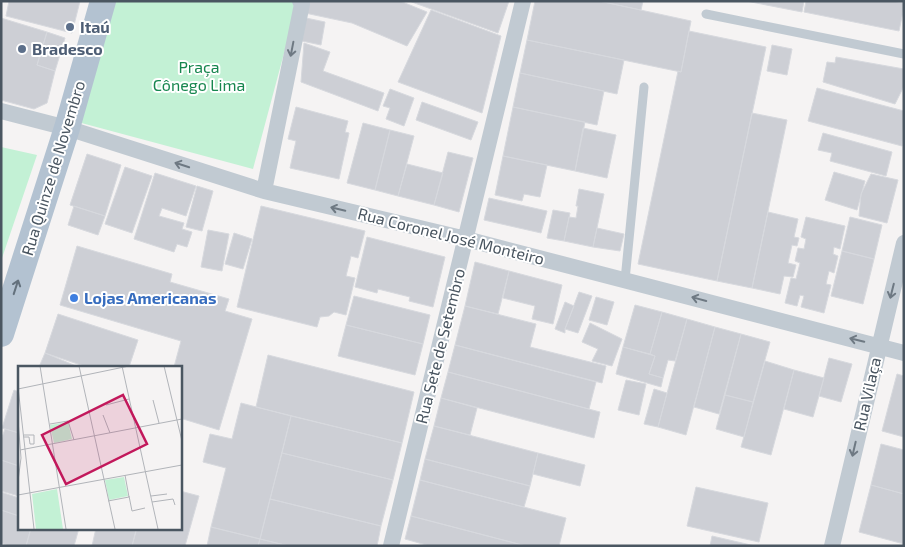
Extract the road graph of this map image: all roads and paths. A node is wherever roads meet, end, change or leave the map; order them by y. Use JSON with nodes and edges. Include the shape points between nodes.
{"nodes":[{"id":1,"x":104,"y":1,"type":"edge"},
{"id":2,"x":300,"y":1,"type":"edge"},
{"id":3,"x":523,"y":1,"type":"edge"},
{"id":4,"x":706,"y":14,"type":"dead end"},
{"id":5,"x":904,"y":54,"type":"edge"},
{"id":6,"x":644,"y":86,"type":"dead end"},
{"id":7,"x":1,"y":111,"type":"edge"},
{"id":8,"x":67,"y":128,"type":"junction"},
{"id":9,"x":264,"y":191,"type":"junction"},
{"id":10,"x":466,"y":239,"type":"junction"},
{"id":11,"x":904,"y":243,"type":"edge"},
{"id":12,"x":625,"y":280,"type":"junction"},
{"id":13,"x":1,"y":334,"type":"edge"},
{"id":14,"x":879,"y":346,"type":"junction"},
{"id":15,"x":904,"y":353,"type":"edge"},
{"id":16,"x":392,"y":546,"type":"edge"},
{"id":17,"x":832,"y":546,"type":"edge"}],
"edges":[{"from":1,"to":8,"type":"main road","name":"Rua Quinze de Novembro"},
{"from":2,"to":9,"type":"street","one_way":true,"via":[[302,4]]},
{"from":3,"to":10,"type":"street","name":"Rua Sete de Setembro"},
{"from":4,"to":5,"type":"lane"},
{"from":6,"to":12,"type":"lane"},
{"from":7,"to":8,"type":"street","name":"Rua Coronel José Monteiro"},
{"from":9,"to":8,"type":"street","name":"Rua Coronel José Monteiro","one_way":true},
{"from":13,"to":8,"type":"main road","name":"Rua Quinze de Novembro","one_way":true},
{"from":10,"to":9,"type":"street","name":"Rua Coronel José Monteiro","one_way":true},
{"from":10,"to":12,"type":"street","name":"Rua Coronel José Monteiro"},
{"from":10,"to":16,"type":"street","name":"Rua Sete de Setembro"},
{"from":11,"to":14,"type":"street","name":"Rua Vilaça","one_way":true},
{"from":14,"to":12,"type":"street","name":"Rua Coronel José Monteiro","one_way":true},
{"from":14,"to":15,"type":"street","name":"Rua Coronel José Monteiro"},
{"from":14,"to":17,"type":"street","name":"Rua Vilaça","one_way":true}]}
